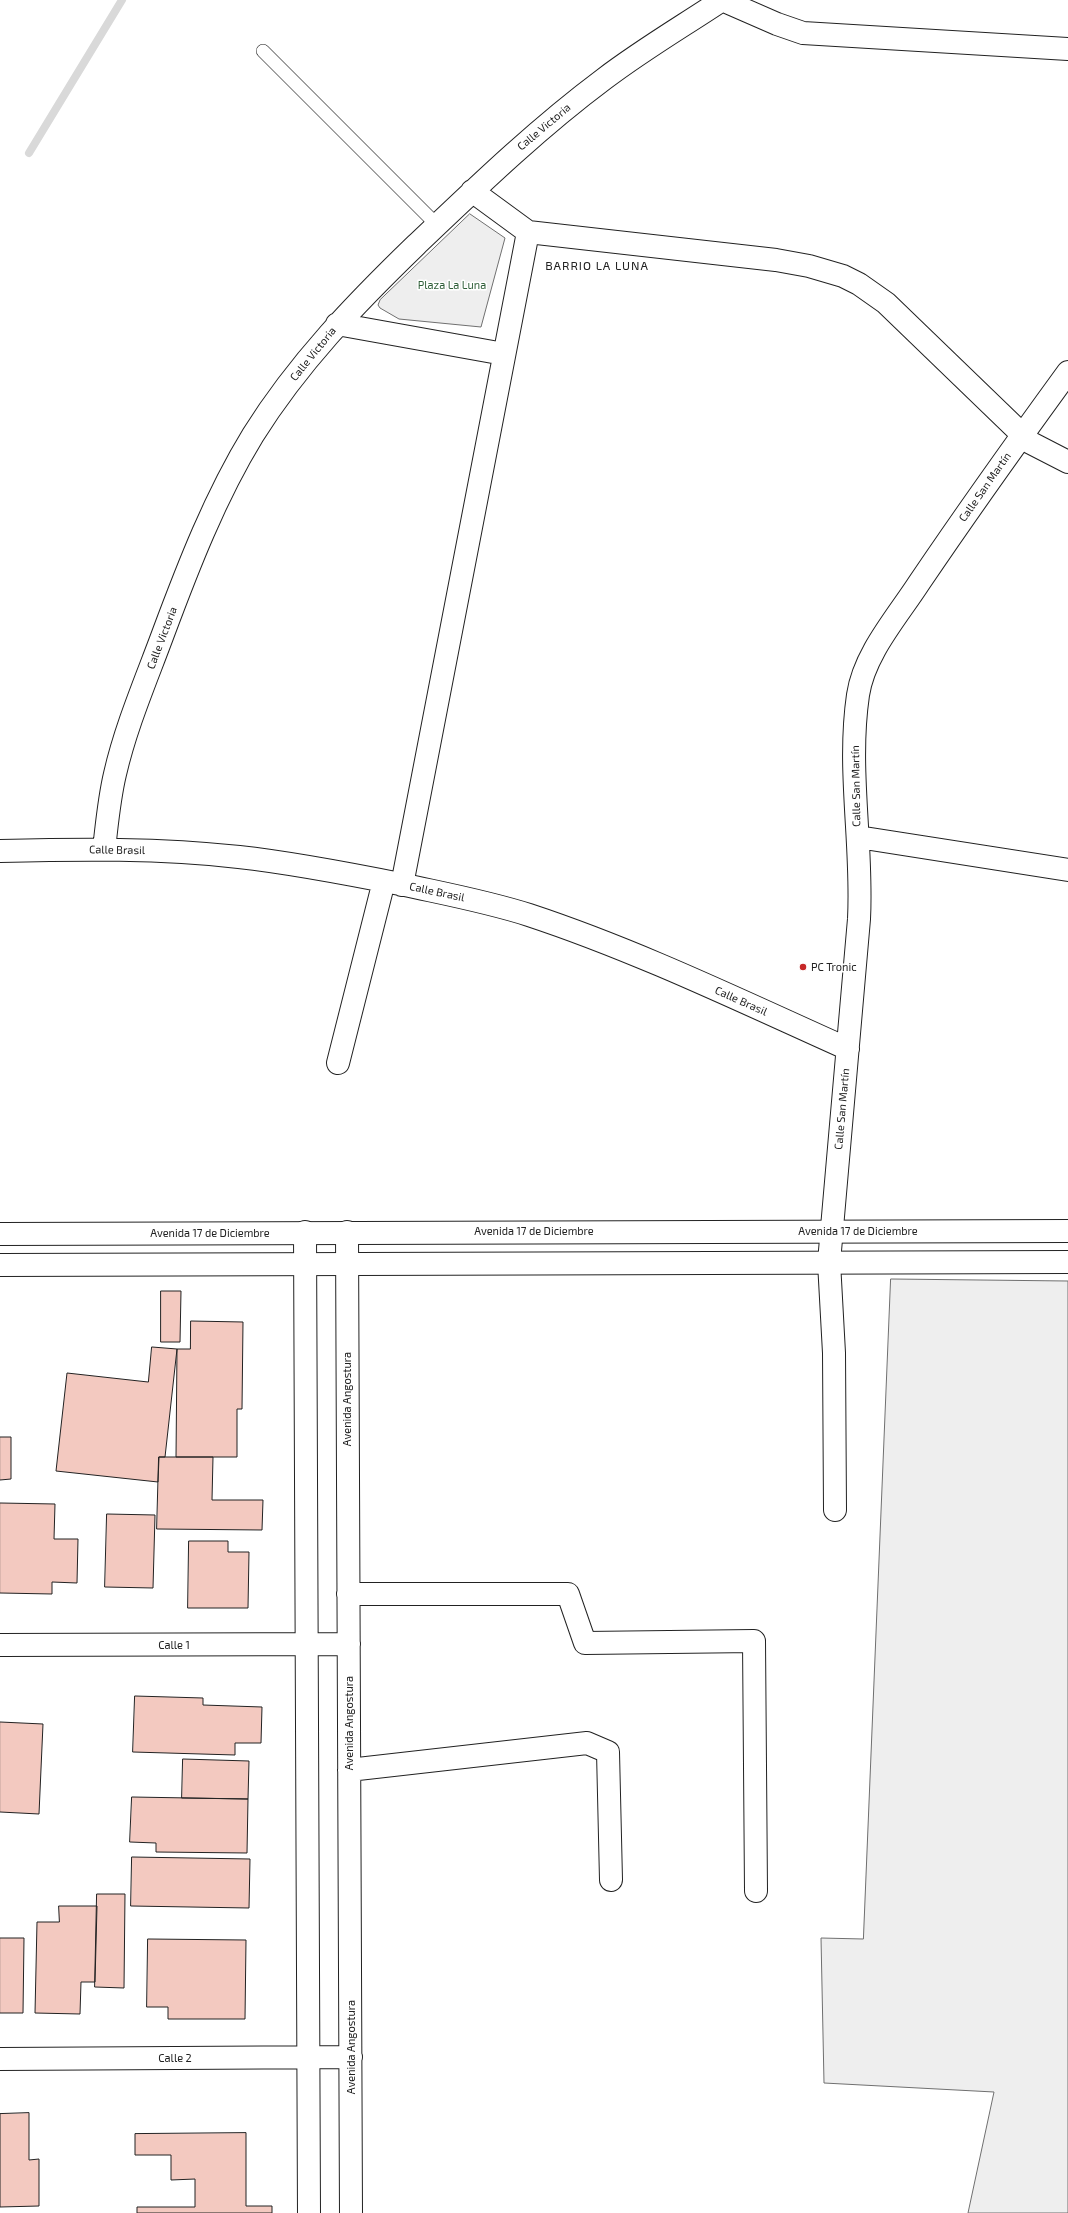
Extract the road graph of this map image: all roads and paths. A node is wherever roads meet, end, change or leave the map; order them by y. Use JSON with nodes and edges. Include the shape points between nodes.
{"nodes":[{"id":1,"x":722,"y":0,"type":"edge"},
{"id":2,"x":1068,"y":49,"type":"edge"},
{"id":3,"x":263,"y":51,"type":"dead end"},
{"id":4,"x":472,"y":191,"type":"junction"},
{"id":5,"x":437,"y":225,"type":"junction"},
{"id":6,"x":528,"y":232,"type":"junction"},
{"id":7,"x":337,"y":324,"type":"junction"},
{"id":8,"x":504,"y":354,"type":"junction"},
{"id":9,"x":1068,"y":372,"type":"edge"},
{"id":10,"x":1022,"y":435,"type":"junction"},
{"id":11,"x":1068,"y":462,"type":"edge"},
{"id":12,"x":858,"y":837,"type":"junction"},
{"id":13,"x":104,"y":849,"type":"junction"},
{"id":14,"x":0,"y":852,"type":"edge"},
{"id":15,"x":1068,"y":870,"type":"edge"},
{"id":16,"x":393,"y":883,"type":"junction"},
{"id":17,"x":848,"y":1049,"type":"junction"},
{"id":18,"x":338,"y":1063,"type":"dead end"},
{"id":19,"x":832,"y":1231,"type":"junction"},
{"id":20,"x":1068,"y":1231,"type":"edge"},
{"id":21,"x":305,"y":1232,"type":"junction"},
{"id":22,"x":347,"y":1232,"type":"junction"},
{"id":23,"x":0,"y":1234,"type":"edge"},
{"id":24,"x":829,"y":1262,"type":"junction"},
{"id":25,"x":1068,"y":1262,"type":"edge"},
{"id":26,"x":305,"y":1264,"type":"junction"},
{"id":27,"x":347,"y":1264,"type":"junction"},
{"id":28,"x":0,"y":1265,"type":"edge"},
{"id":29,"x":835,"y":1510,"type":"dead end"},
{"id":30,"x":348,"y":1594,"type":"junction"},
{"id":31,"x":348,"y":1644,"type":"junction"},
{"id":32,"x":0,"y":1645,"type":"edge"},
{"id":33,"x":307,"y":1645,"type":"junction"},
{"id":34,"x":349,"y":1770,"type":"junction"},
{"id":35,"x":611,"y":1880,"type":"dead end"},
{"id":36,"x":756,"y":1891,"type":"dead end"},
{"id":37,"x":309,"y":2057,"type":"junction"},
{"id":38,"x":351,"y":2057,"type":"junction"},
{"id":39,"x":0,"y":2059,"type":"edge"},
{"id":40,"x":310,"y":2213,"type":"edge"},
{"id":41,"x":351,"y":2213,"type":"edge"}],
"edges":[{"from":1,"to":2,"type":"street","via":[[777,24],[809,34]]},
{"from":1,"to":4,"type":"street","name":"Calle Victoria","via":[[606,77],[542,127]]},
{"from":3,"to":5,"type":"lane"},
{"from":4,"to":5,"type":"street","name":"Calle Victoria"},
{"from":4,"to":6,"type":"street"},
{"from":5,"to":7,"type":"street","name":"Calle Victoria"},
{"from":6,"to":8,"type":"street"},
{"from":6,"to":10,"type":"street","via":[[776,260],[843,276],[886,303]]},
{"from":7,"to":8,"type":"street"},
{"from":7,"to":13,"type":"street","name":"Calle Victoria","via":[[286,387],[253,435],[214,511],[180,590],[115,771]]},
{"from":8,"to":16,"type":"street"},
{"from":9,"to":10,"type":"street","name":"Calle San Martín"},
{"from":10,"to":11,"type":"street","via":[[1042,450]]},
{"from":10,"to":12,"type":"street","name":"Calle San Martín","via":[[888,629],[868,664],[858,694],[856,718],[854,790]]},
{"from":12,"to":15,"type":"street"},
{"from":12,"to":17,"type":"street","name":"Calle San Martín","via":[[861,890]]},
{"from":13,"to":14,"type":"street","name":"Calle Brasil"},
{"from":13,"to":16,"type":"street","name":"Calle Brasil","via":[[240,857]]},
{"from":16,"to":17,"type":"street","name":"Calle Brasil","via":[[456,895],[527,914],[566,928],[740,1000]]},
{"from":16,"to":18,"type":"street"},
{"from":17,"to":19,"type":"street","name":"Calle San Martín"},
{"from":19,"to":20,"type":"street","name":"Avenida 17 de Diciembre"},
{"from":19,"to":22,"type":"street","name":"Avenida 17 de Diciembre"},
{"from":19,"to":24,"type":"street","name":"Calle San Martín"},
{"from":21,"to":22,"type":"street","name":"Avenida 17 de Diciembre"},
{"from":21,"to":23,"type":"street","name":"Avenida 17 de Diciembre"},
{"from":21,"to":26,"type":"street"},
{"from":22,"to":27,"type":"street","name":"Avenida Angostura"},
{"from":24,"to":25,"type":"street"},
{"from":24,"to":27,"type":"street"},
{"from":24,"to":29,"type":"street","name":"Calle San Martín","via":[[834,1353]]},
{"from":26,"to":27,"type":"street"},
{"from":26,"to":28,"type":"street"},
{"from":26,"to":33,"type":"street"},
{"from":27,"to":30,"type":"street","name":"Avenida Angostura"},
{"from":30,"to":31,"type":"street","name":"Avenida Angostura"},
{"from":30,"to":36,"type":"street","via":[[568,1594],[585,1643],[754,1641]]},
{"from":31,"to":33,"type":"street","name":"Calle 1"},
{"from":31,"to":34,"type":"street","name":"Avenida Angostura"},
{"from":32,"to":33,"type":"street","name":"Calle 1"},
{"from":33,"to":37,"type":"street"},
{"from":34,"to":35,"type":"street","via":[[587,1743],[608,1752]]},
{"from":34,"to":38,"type":"street","name":"Avenida Angostura"},
{"from":37,"to":38,"type":"street","name":"Calle 2"},
{"from":37,"to":39,"type":"street","name":"Calle 2"},
{"from":37,"to":40,"type":"street"},
{"from":38,"to":41,"type":"street","name":"Avenida Angostura"}]}
